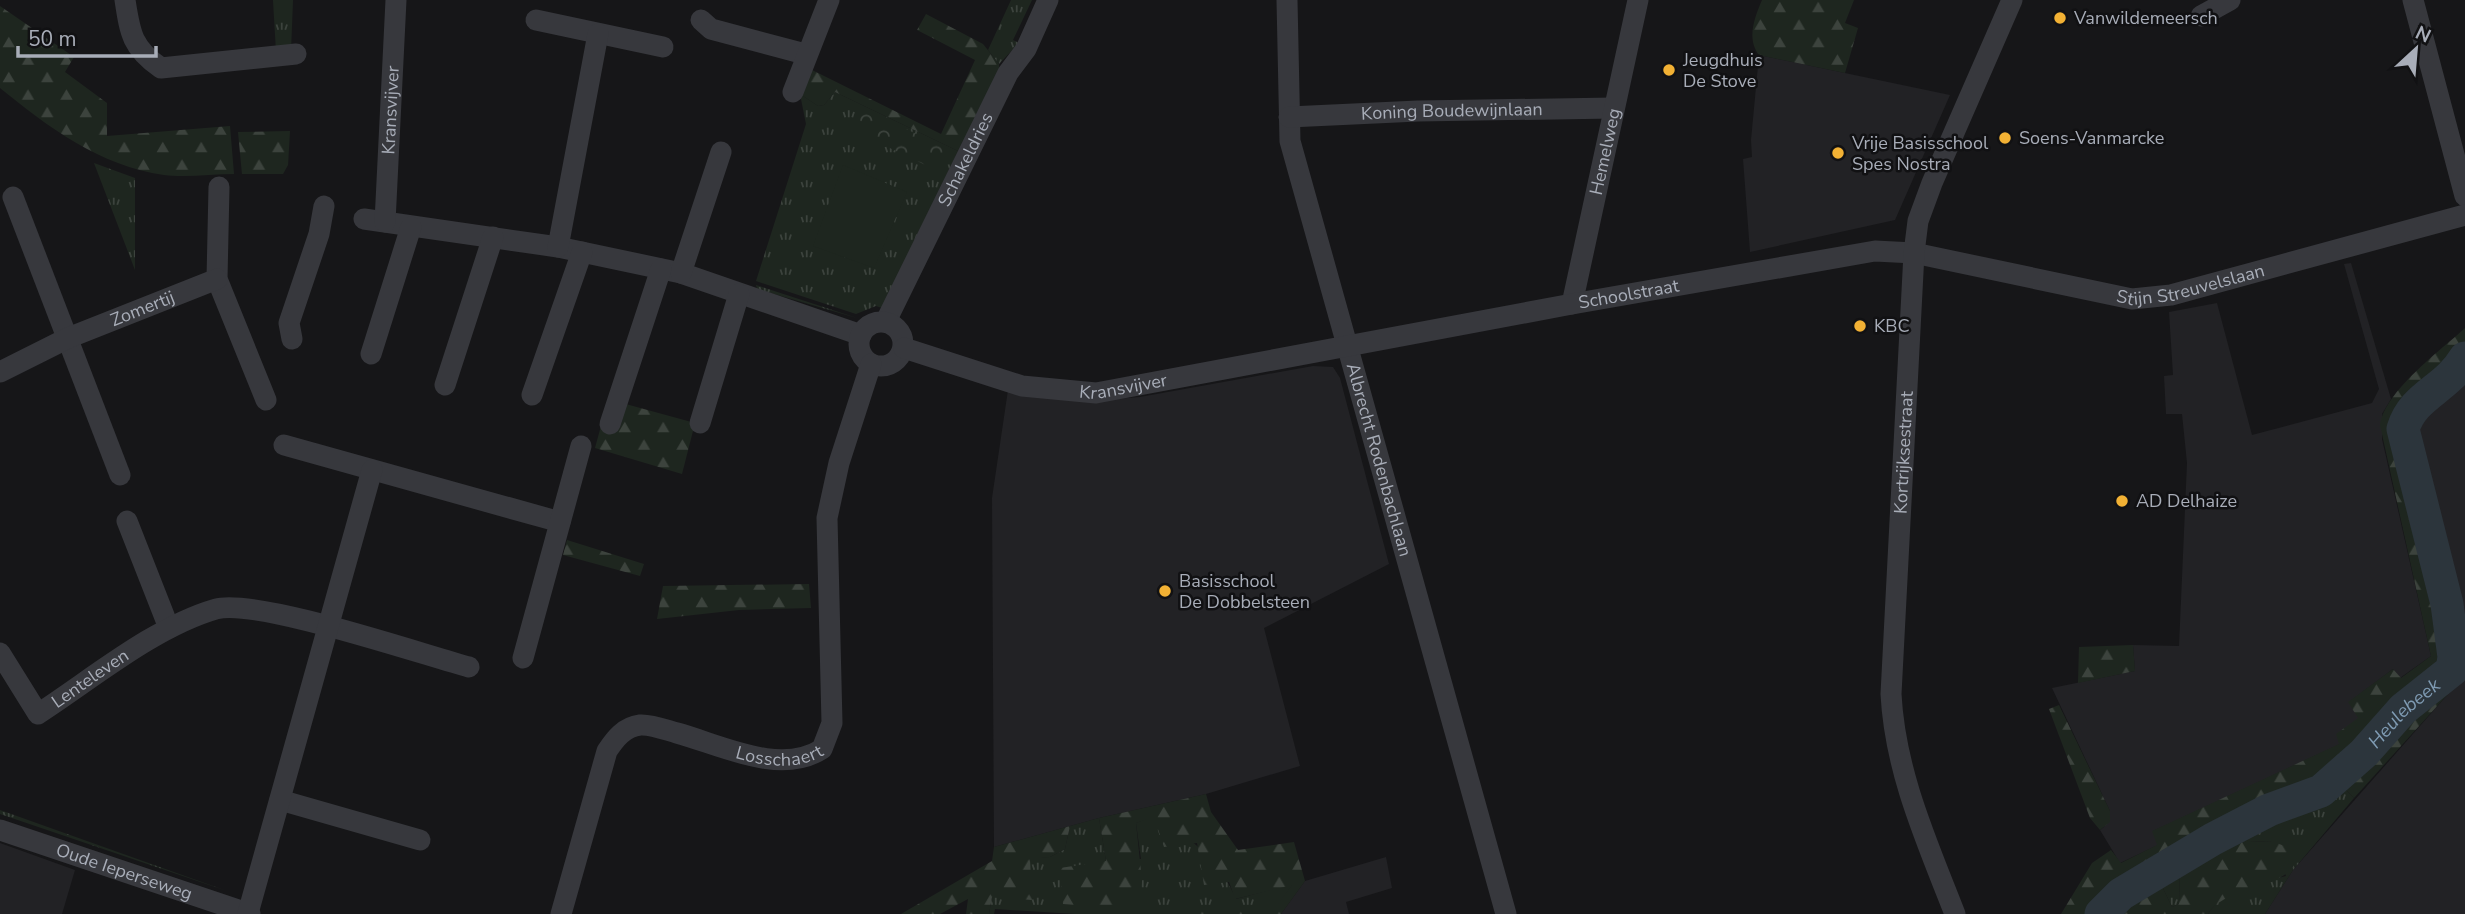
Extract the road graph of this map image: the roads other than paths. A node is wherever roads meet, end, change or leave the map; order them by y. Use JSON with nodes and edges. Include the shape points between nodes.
{"nodes":[{"id":1,"x":125,"y":0,"type":"edge"},
{"id":2,"x":396,"y":0,"type":"edge"},
{"id":3,"x":828,"y":0,"type":"edge"},
{"id":4,"x":1048,"y":0,"type":"edge"},
{"id":5,"x":1287,"y":0,"type":"edge"},
{"id":6,"x":1639,"y":0,"type":"edge"},
{"id":7,"x":2012,"y":0,"type":"edge"},
{"id":8,"x":2230,"y":0,"type":"edge"},
{"id":9,"x":2413,"y":0,"type":"edge"},
{"id":10,"x":2201,"y":16,"type":"dead end"},
{"id":11,"x":536,"y":20,"type":"dead end"},
{"id":12,"x":701,"y":20,"type":"dead end"},
{"id":13,"x":598,"y":34,"type":"junction"},
{"id":14,"x":663,"y":47,"type":"dead end"},
{"id":15,"x":296,"y":54,"type":"dead end"},
{"id":16,"x":805,"y":54,"type":"junction"},
{"id":17,"x":793,"y":92,"type":"dead end"},
{"id":18,"x":1614,"y":108,"type":"junction"},
{"id":19,"x":1289,"y":117,"type":"junction"},
{"id":20,"x":721,"y":152,"type":"dead end"},
{"id":21,"x":219,"y":187,"type":"dead end"},
{"id":22,"x":2465,"y":196,"type":"edge"},
{"id":23,"x":13,"y":197,"type":"dead end"},
{"id":24,"x":324,"y":206,"type":"dead end"},
{"id":25,"x":2465,"y":215,"type":"edge"},
{"id":26,"x":411,"y":227,"type":"junction"},
{"id":27,"x":493,"y":237,"type":"junction"},
{"id":28,"x":558,"y":247,"type":"junction"},
{"id":29,"x":582,"y":252,"type":"junction"},
{"id":30,"x":1914,"y":253,"type":"junction"},
{"id":31,"x":671,"y":271,"type":"junction"},
{"id":32,"x":217,"y":279,"type":"junction"},
{"id":33,"x":739,"y":293,"type":"junction"},
{"id":34,"x":1572,"y":304,"type":"junction"},
{"id":35,"x":886,"y":321,"type":"junction"},
{"id":36,"x":861,"y":335,"type":"junction"},
{"id":37,"x":68,"y":338,"type":"junction"},
{"id":38,"x":292,"y":339,"type":"dead end"},
{"id":39,"x":1346,"y":346,"type":"junction"},
{"id":40,"x":904,"y":348,"type":"junction"},
{"id":41,"x":371,"y":354,"type":"dead end"},
{"id":42,"x":871,"y":364,"type":"junction"},
{"id":43,"x":0,"y":372,"type":"edge"},
{"id":44,"x":445,"y":385,"type":"dead end"},
{"id":45,"x":532,"y":395,"type":"dead end"},
{"id":46,"x":266,"y":400,"type":"dead end"},
{"id":47,"x":700,"y":423,"type":"dead end"},
{"id":48,"x":610,"y":424,"type":"dead end"},
{"id":49,"x":284,"y":445,"type":"dead end"},
{"id":50,"x":581,"y":446,"type":"dead end"},
{"id":51,"x":372,"y":470,"type":"junction"},
{"id":52,"x":120,"y":475,"type":"dead end"},
{"id":53,"x":127,"y":521,"type":"dead end"},
{"id":54,"x":560,"y":522,"type":"junction"},
{"id":55,"x":169,"y":628,"type":"junction"},
{"id":56,"x":328,"y":628,"type":"junction"},
{"id":57,"x":0,"y":653,"type":"edge"},
{"id":58,"x":523,"y":658,"type":"dead end"},
{"id":59,"x":469,"y":667,"type":"dead end"},
{"id":60,"x":280,"y":800,"type":"junction"},
{"id":61,"x":0,"y":830,"type":"edge"},
{"id":62,"x":420,"y":840,"type":"dead end"},
{"id":63,"x":249,"y":914,"type":"edge"},
{"id":64,"x":561,"y":914,"type":"edge"},
{"id":65,"x":1506,"y":914,"type":"edge"},
{"id":66,"x":1955,"y":914,"type":"edge"}],
"edges":[{"from":1,"to":15,"type":"street","via":[[130,35],[145,57],[162,68]]},
{"from":2,"to":26,"type":"street","name":"Kransvijver","via":[[374,220]]},
{"from":3,"to":16,"type":"street"},
{"from":4,"to":35,"type":"street","name":"Schakeldries"},
{"from":5,"to":19,"type":"street","name":"Albrecht Rodenbachlaan"},
{"from":6,"to":18,"type":"street","name":"Hemelweg"},
{"from":7,"to":30,"type":"street","name":"Kortrijksestraat","via":[[1932,183],[1918,221]]},
{"from":8,"to":10,"type":"street"},
{"from":9,"to":22,"type":"street"},
{"from":11,"to":13,"type":"street"},
{"from":12,"to":16,"type":"street","via":[[711,29]]},
{"from":13,"to":14,"type":"street"},
{"from":13,"to":28,"type":"street"},
{"from":16,"to":17,"type":"street"},
{"from":18,"to":19,"type":"street","name":"Koning Boudewijnlaan"},
{"from":18,"to":34,"type":"street","name":"Hemelweg"},
{"from":19,"to":39,"type":"street","name":"Albrecht Rodenbachlaan","via":[[1290,141]]},
{"from":20,"to":31,"type":"street"},
{"from":21,"to":32,"type":"street"},
{"from":23,"to":37,"type":"street"},
{"from":24,"to":38,"type":"street","via":[[289,323]]},
{"from":25,"to":30,"type":"street","name":"Stijn Streuvelslaan","via":[[2171,295],[2132,299]]},
{"from":26,"to":27,"type":"street","name":"Kransvijver"},
{"from":26,"to":41,"type":"street"},
{"from":27,"to":28,"type":"street","name":"Kransvijver"},
{"from":27,"to":44,"type":"street"},
{"from":28,"to":29,"type":"street","name":"Kransvijver"},
{"from":29,"to":31,"type":"street","name":"Kransvijver"},
{"from":29,"to":45,"type":"street"},
{"from":30,"to":34,"type":"street","name":"Schoolstraat","via":[[1875,251]]},
{"from":30,"to":66,"type":"street","name":"Kortrijksestraat","via":[[1893,728],[1898,760]]},
{"from":31,"to":33,"type":"street","name":"Kransvijver"},
{"from":31,"to":48,"type":"street"},
{"from":32,"to":37,"type":"street","name":"Zomertij"},
{"from":32,"to":46,"type":"street"},
{"from":33,"to":36,"type":"street","name":"Kransvijver"},
{"from":33,"to":47,"type":"street"},
{"from":34,"to":39,"type":"street","name":"Schoolstraat"},
{"from":35,"to":36,"type":"street","via":[[871,324]]},
{"from":35,"to":40,"type":"street","via":[[898,328]]},
{"from":36,"to":42,"type":"street","via":[[861,352]]},
{"from":37,"to":43,"type":"street","name":"Zomertij"},
{"from":37,"to":52,"type":"street"},
{"from":39,"to":40,"type":"street","name":"Kransvijver","via":[[1096,393],[1022,386]]},
{"from":39,"to":65,"type":"street","name":"Albrecht Rodenbachlaan"},
{"from":40,"to":42,"type":"street","via":[[889,365]]},
{"from":42,"to":64,"type":"street","name":"Losschaert","via":[[839,463],[827,518],[832,723],[822,749],[802,760],[769,759],[664,729],[640,725],[627,729],[607,751]]},
{"from":49,"to":51,"type":"street"},
{"from":50,"to":54,"type":"street"},
{"from":51,"to":54,"type":"street"},
{"from":51,"to":56,"type":"street"},
{"from":53,"to":55,"type":"street"},
{"from":54,"to":58,"type":"street"},
{"from":55,"to":56,"type":"street","name":"Lenteleven","via":[[218,609],[240,608]]},
{"from":55,"to":57,"type":"street","name":"Lenteleven","via":[[37,714]]},
{"from":56,"to":59,"type":"street","name":"Lenteleven"},
{"from":56,"to":60,"type":"street"},
{"from":60,"to":62,"type":"street"},
{"from":60,"to":63,"type":"street"},
{"from":61,"to":63,"type":"street","name":"Oude Ieperseweg"}]}
